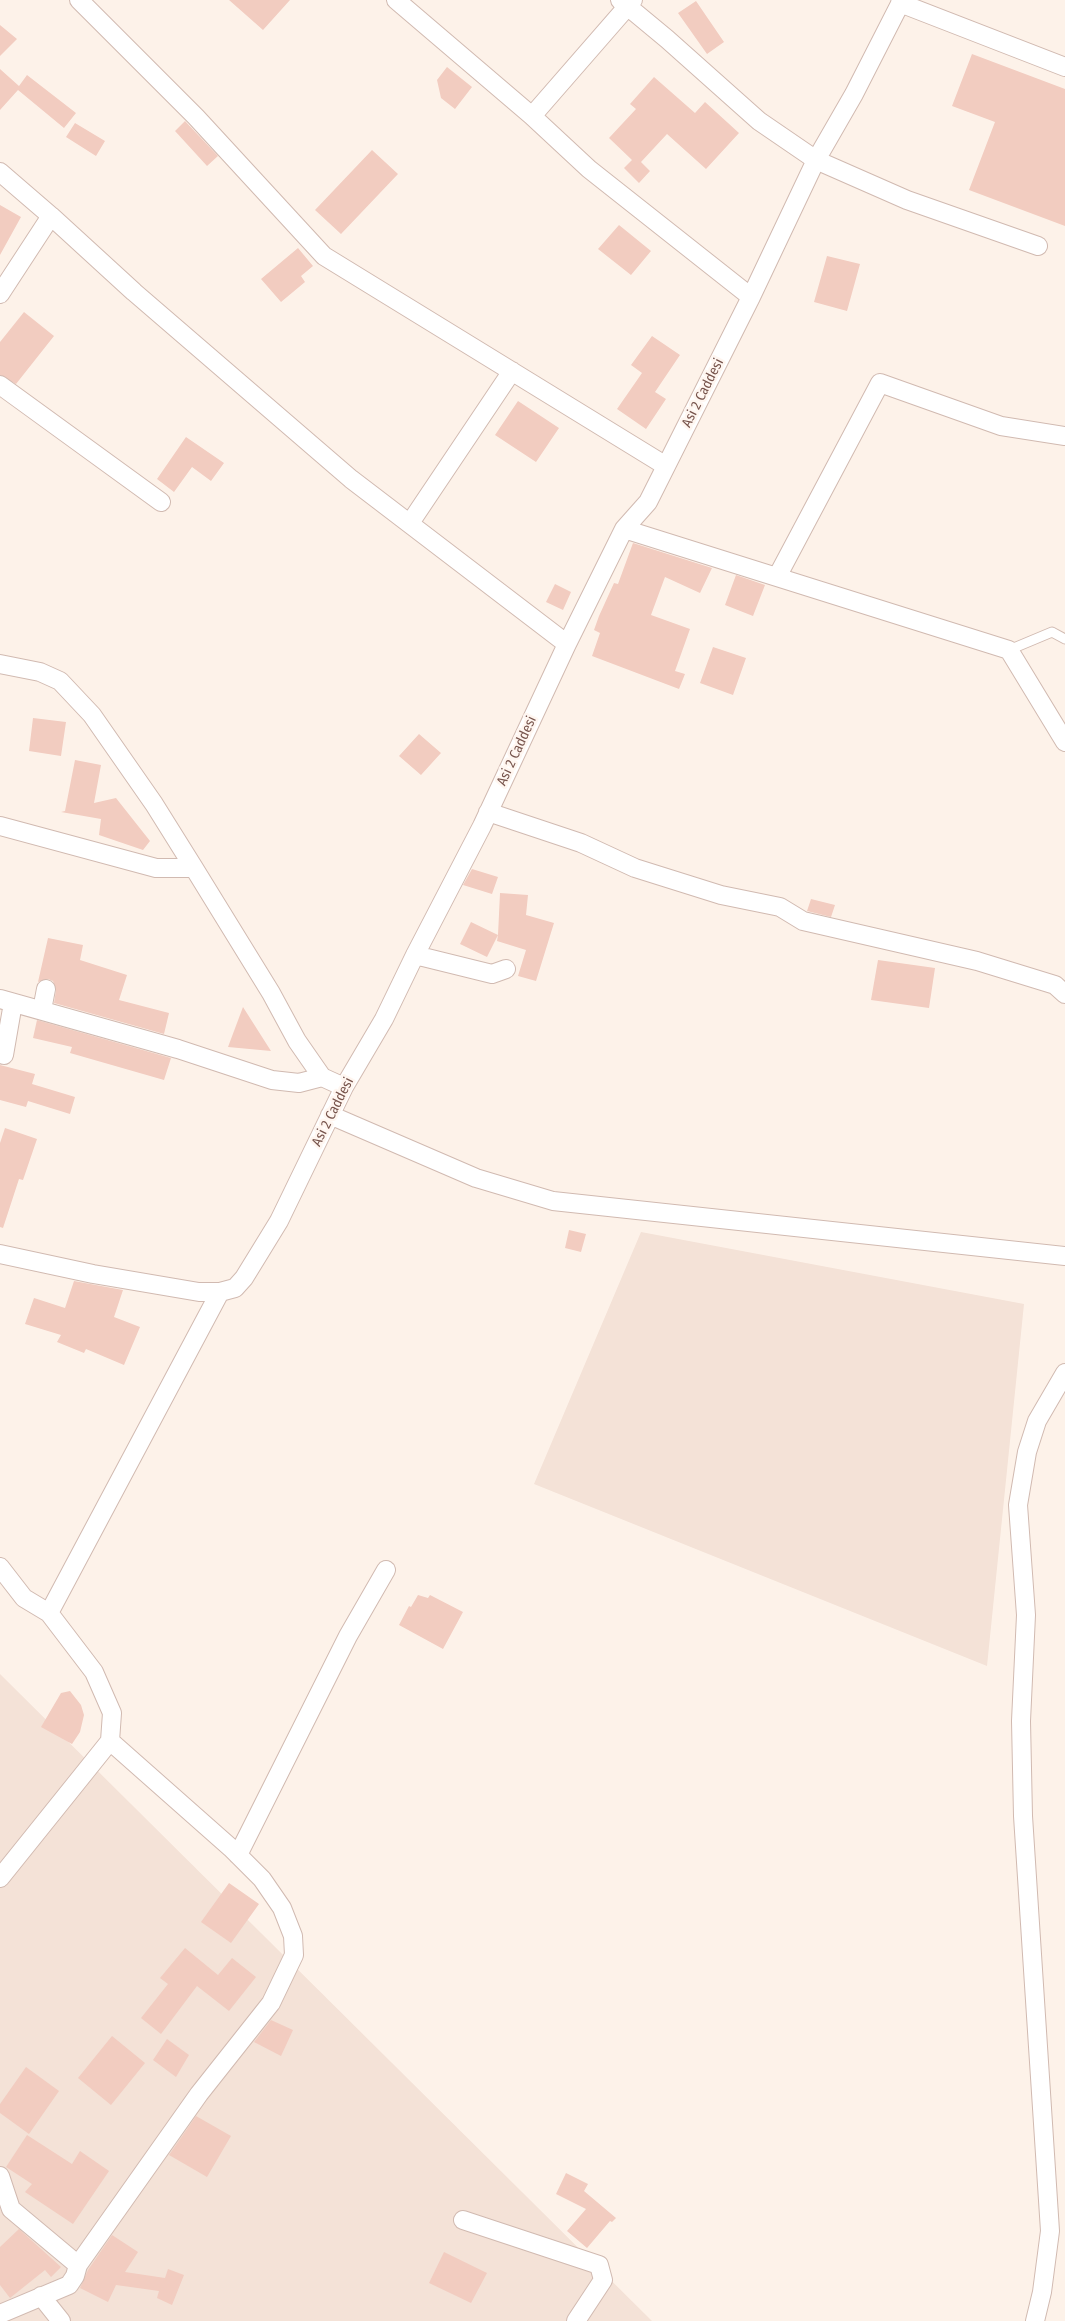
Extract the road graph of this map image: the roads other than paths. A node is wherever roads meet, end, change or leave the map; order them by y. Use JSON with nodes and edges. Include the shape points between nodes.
{"nodes":[{"id":1,"x":79,"y":0,"type":"edge"},
{"id":2,"x":396,"y":0,"type":"edge"},
{"id":3,"x":627,"y":2,"type":"edge"},
{"id":4,"x":901,"y":2,"type":"edge"},
{"id":5,"x":1065,"y":67,"type":"edge"},
{"id":6,"x":532,"y":116,"type":"junction"},
{"id":7,"x":816,"y":160,"type":"junction"},
{"id":8,"x":0,"y":172,"type":"edge"},
{"id":9,"x":51,"y":216,"type":"junction"},
{"id":10,"x":1038,"y":246,"type":"dead end"},
{"id":11,"x":0,"y":294,"type":"edge"},
{"id":12,"x":751,"y":297,"type":"junction"},
{"id":13,"x":512,"y":371,"type":"junction"},
{"id":14,"x":0,"y":385,"type":"edge"},
{"id":15,"x":1065,"y":436,"type":"edge"},
{"id":16,"x":666,"y":466,"type":"junction"},
{"id":17,"x":161,"y":502,"type":"dead end"},
{"id":18,"x":410,"y":523,"type":"junction"},
{"id":19,"x":624,"y":529,"type":"junction"},
{"id":20,"x":777,"y":577,"type":"junction"},
{"id":21,"x":1065,"y":639,"type":"edge"},
{"id":22,"x":566,"y":644,"type":"junction"},
{"id":23,"x":1009,"y":650,"type":"junction"},
{"id":24,"x":0,"y":664,"type":"edge"},
{"id":25,"x":1065,"y":742,"type":"edge"},
{"id":26,"x":488,"y":812,"type":"junction"},
{"id":27,"x":0,"y":826,"type":"edge"},
{"id":28,"x":194,"y":868,"type":"junction"},
{"id":29,"x":414,"y":955,"type":"junction"},
{"id":30,"x":506,"y":968,"type":"dead end"},
{"id":31,"x":46,"y":989,"type":"dead end"},
{"id":32,"x":1065,"y":994,"type":"edge"},
{"id":33,"x":6,"y":1001,"type":"edge"},
{"id":34,"x":42,"y":1010,"type":"junction"},
{"id":35,"x":4,"y":1055,"type":"dead end"},
{"id":36,"x":322,"y":1077,"type":"junction"},
{"id":37,"x":344,"y":1087,"type":"junction"},
{"id":38,"x":330,"y":1115,"type":"junction"},
{"id":39,"x":0,"y":1254,"type":"edge"},
{"id":40,"x":1065,"y":1256,"type":"edge"},
{"id":41,"x":220,"y":1292,"type":"junction"},
{"id":42,"x":1065,"y":1373,"type":"edge"},
{"id":43,"x":0,"y":1567,"type":"edge"},
{"id":44,"x":386,"y":1570,"type":"dead end"},
{"id":45,"x":49,"y":1613,"type":"junction"},
{"id":46,"x":110,"y":1741,"type":"junction"},
{"id":47,"x":238,"y":1855,"type":"junction"},
{"id":48,"x":0,"y":1878,"type":"edge"},
{"id":49,"x":0,"y":2176,"type":"edge"},
{"id":50,"x":463,"y":2220,"type":"dead end"},
{"id":51,"x":78,"y":2265,"type":"junction"},
{"id":52,"x":40,"y":2296,"type":"junction"},
{"id":53,"x":0,"y":2314,"type":"edge"},
{"id":54,"x":61,"y":2321,"type":"edge"},
{"id":55,"x":576,"y":2321,"type":"edge"},
{"id":56,"x":1035,"y":2321,"type":"edge"}],
"edges":[{"from":1,"to":13,"type":"street","via":[[196,117],[324,256]]},
{"from":2,"to":6,"type":"street"},
{"from":3,"to":6,"type":"street"},
{"from":3,"to":7,"type":"street","via":[[759,121]]},
{"from":4,"to":5,"type":"street"},
{"from":4,"to":7,"type":"street","name":"Asi 2 Caddesi"},
{"from":6,"to":12,"type":"street","via":[[589,169]]},
{"from":7,"to":10,"type":"street","via":[[907,200]]},
{"from":7,"to":12,"type":"street","name":"Asi 2 Caddesi"},
{"from":8,"to":9,"type":"street"},
{"from":9,"to":11,"type":"street"},
{"from":9,"to":18,"type":"street","via":[[336,466]]},
{"from":12,"to":16,"type":"street","name":"Asi 2 Caddesi"},
{"from":13,"to":16,"type":"street"},
{"from":13,"to":18,"type":"street"},
{"from":14,"to":17,"type":"street"},
{"from":15,"to":20,"type":"street","via":[[1001,426],[880,383]]},
{"from":16,"to":19,"type":"street","name":"Asi 2 Caddesi","via":[[648,502]]},
{"from":18,"to":22,"type":"street"},
{"from":19,"to":20,"type":"street"},
{"from":19,"to":22,"type":"street","name":"Asi 2 Caddesi"},
{"from":20,"to":23,"type":"street"},
{"from":21,"to":23,"type":"lane","via":[[1052,632]]},
{"from":22,"to":26,"type":"street","name":"Asi 2 Caddesi"},
{"from":23,"to":25,"type":"street"},
{"from":24,"to":28,"type":"street","via":[[40,672],[60,681],[92,715]]},
{"from":26,"to":29,"type":"street","name":"Asi 2 Caddesi"},
{"from":26,"to":32,"type":"street","via":[[581,843],[635,868],[721,895],[780,907],[803,921],[977,961],[1055,985]]},
{"from":27,"to":28,"type":"street","via":[[156,868]]},
{"from":28,"to":36,"type":"street","via":[[271,993],[296,1041]]},
{"from":29,"to":30,"type":"street","via":[[492,974]]},
{"from":29,"to":37,"type":"street","name":"Asi 2 Caddesi","via":[[384,1020]]},
{"from":31,"to":34,"type":"street"},
{"from":33,"to":34,"type":"street"},
{"from":33,"to":35,"type":"street"},
{"from":34,"to":36,"type":"street","via":[[272,1080],[299,1083]]},
{"from":36,"to":37,"type":"street"},
{"from":37,"to":38,"type":"street","name":"Asi 2 Caddesi"},
{"from":38,"to":40,"type":"street","via":[[476,1178],[553,1201]]},
{"from":38,"to":41,"type":"street","name":"Asi 2 Caddesi","via":[[279,1221],[244,1278],[235,1288]]},
{"from":39,"to":41,"type":"street","name":"Asi 2 Caddesi","via":[[112,1278],[199,1292]]},
{"from":41,"to":45,"type":"street"},
{"from":42,"to":56,"type":"street","via":[[1037,1422],[1027,1452],[1018,1505],[1026,1615],[1021,1721],[1022,1816],[1050,2231]]},
{"from":43,"to":45,"type":"street","via":[[24,1598]]},
{"from":44,"to":47,"type":"street","via":[[348,1636]]},
{"from":45,"to":46,"type":"street","via":[[94,1672],[112,1713]]},
{"from":46,"to":47,"type":"street"},
{"from":46,"to":48,"type":"street"},
{"from":47,"to":51,"type":"street","via":[[262,1879],[282,1908],[293,1936],[294,1955],[271,2003],[199,2094]]},
{"from":49,"to":51,"type":"street","via":[[11,2209]]},
{"from":50,"to":55,"type":"street","via":[[599,2265],[603,2280]]},
{"from":51,"to":52,"type":"street","via":[[69,2285]]},
{"from":52,"to":53,"type":"street"},
{"from":52,"to":54,"type":"street"}]}
